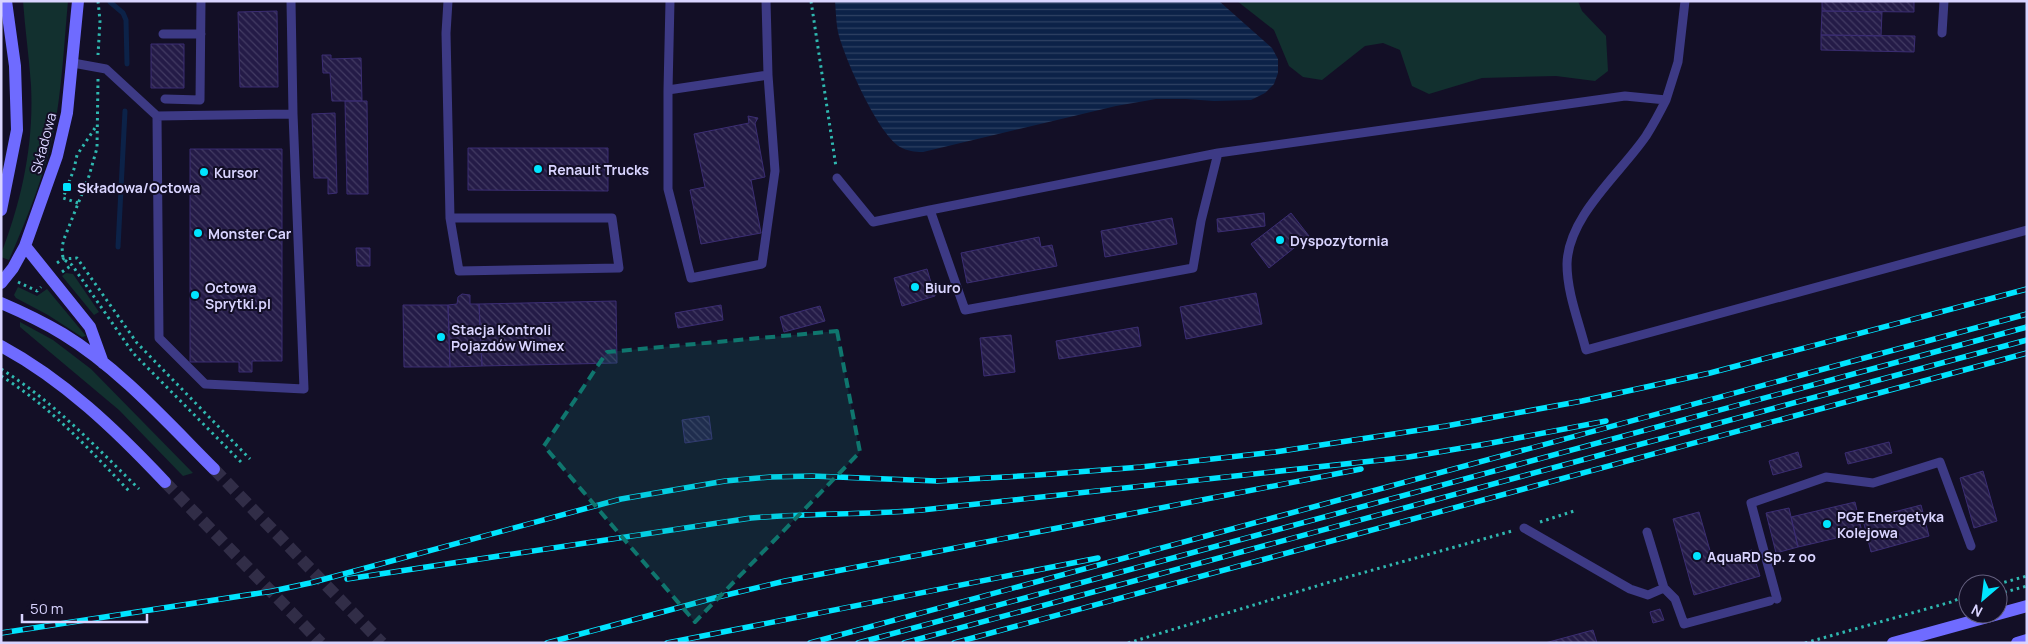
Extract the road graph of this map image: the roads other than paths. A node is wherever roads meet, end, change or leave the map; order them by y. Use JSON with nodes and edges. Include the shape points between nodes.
{"nodes":[{"id":1,"x":6,"y":1,"type":"edge"},
{"id":2,"x":78,"y":1,"type":"edge"},
{"id":3,"x":201,"y":1,"type":"edge"},
{"id":4,"x":292,"y":1,"type":"edge"},
{"id":5,"x":448,"y":1,"type":"edge"},
{"id":6,"x":670,"y":1,"type":"edge"},
{"id":7,"x":766,"y":1,"type":"edge"},
{"id":8,"x":1685,"y":1,"type":"edge"},
{"id":9,"x":1944,"y":1,"type":"edge"},
{"id":10,"x":1942,"y":33,"type":"dead end"},
{"id":11,"x":163,"y":34,"type":"dead end"},
{"id":12,"x":200,"y":34,"type":"junction"},
{"id":13,"x":73,"y":63,"type":"junction"},
{"id":14,"x":768,"y":75,"type":"junction"},
{"id":15,"x":668,"y":90,"type":"junction"},
{"id":16,"x":166,"y":99,"type":"dead end"},
{"id":17,"x":1666,"y":100,"type":"junction"},
{"id":18,"x":293,"y":114,"type":"junction"},
{"id":19,"x":158,"y":116,"type":"junction"},
{"id":20,"x":1218,"y":153,"type":"junction"},
{"id":21,"x":837,"y":178,"type":"road end"},
{"id":22,"x":2,"y":203,"type":"edge"},
{"id":23,"x":930,"y":210,"type":"junction"},
{"id":24,"x":450,"y":218,"type":"junction"},
{"id":25,"x":2027,"y":230,"type":"edge"},
{"id":26,"x":25,"y":246,"type":"junction"},
{"id":27,"x":1,"y":282,"type":"edge"},
{"id":28,"x":1,"y":303,"type":"edge"},
{"id":29,"x":1,"y":346,"type":"edge"},
{"id":30,"x":103,"y":364,"type":"junction"},
{"id":31,"x":214,"y":469,"type":"tunnel mouth"},
{"id":32,"x":165,"y":482,"type":"tunnel mouth"},
{"id":33,"x":1524,"y":528,"type":"road end"},
{"id":34,"x":1647,"y":532,"type":"dead end"},
{"id":35,"x":1972,"y":546,"type":"dead end"},
{"id":36,"x":1664,"y":588,"type":"junction"},
{"id":37,"x":2027,"y":606,"type":"edge"},
{"id":38,"x":2027,"y":640,"type":"edge"},
{"id":39,"x":1893,"y":643,"type":"edge"},
{"id":40,"x":2017,"y":643,"type":"edge"}],
"edges":[{"from":1,"to":22,"type":"main road","name":"Składowa","via":[[15,66],[17,130]]},
{"from":2,"to":13,"type":"main road","name":"Składowa"},
{"from":3,"to":12,"type":"lane"},
{"from":4,"to":18,"type":"lane"},
{"from":5,"to":24,"type":"lane"},
{"from":6,"to":15,"type":"lane"},
{"from":7,"to":14,"type":"lane"},
{"from":8,"to":17,"type":"lane","via":[[1678,62]]},
{"from":9,"to":10,"type":"lane"},
{"from":11,"to":12,"type":"lane"},
{"from":12,"to":16,"type":"lane","via":[[200,100]]},
{"from":13,"to":19,"type":"lane","via":[[106,69]]},
{"from":13,"to":26,"type":"main road","name":"Składowa","via":[[67,113],[57,156]]},
{"from":14,"to":15,"type":"lane"},
{"from":14,"to":15,"type":"lane","via":[[775,171],[762,264],[691,278],[668,189]]},
{"from":17,"to":20,"type":"lane","via":[[1626,96]]},
{"from":17,"to":25,"type":"lane","via":[[1645,137],[1582,218],[1570,241],[1568,280],[1586,350]]},
{"from":18,"to":19,"type":"lane"},
{"from":18,"to":19,"type":"lane","via":[[304,389],[206,384],[159,338]]},
{"from":20,"to":23,"type":"lane"},
{"from":20,"to":23,"type":"lane","via":[[1201,221],[1194,268],[965,310]]},
{"from":21,"to":23,"type":"lane","via":[[873,222]]},
{"from":24,"to":24,"type":"lane","via":[[459,271],[619,268],[612,218]]},
{"from":26,"to":27,"type":"main road","name":"Składowa"},
{"from":26,"to":30,"type":"main road","via":[[90,327]]},
{"from":28,"to":30,"type":"main road","via":[[64,335]]},
{"from":29,"to":32,"type":"main road","via":[[55,380],[136,451]]},
{"from":30,"to":31,"type":"main road"},
{"from":33,"to":36,"type":"lane","via":[[1630,589],[1648,595]]},
{"from":34,"to":36,"type":"lane"},
{"from":35,"to":36,"type":"lane","via":[[1940,462],[1873,482],[1826,477],[1750,503],[1773,600],[1684,624],[1675,600]]},
{"from":37,"to":39,"type":"main road"},
{"from":38,"to":40,"type":"main road"}]}
